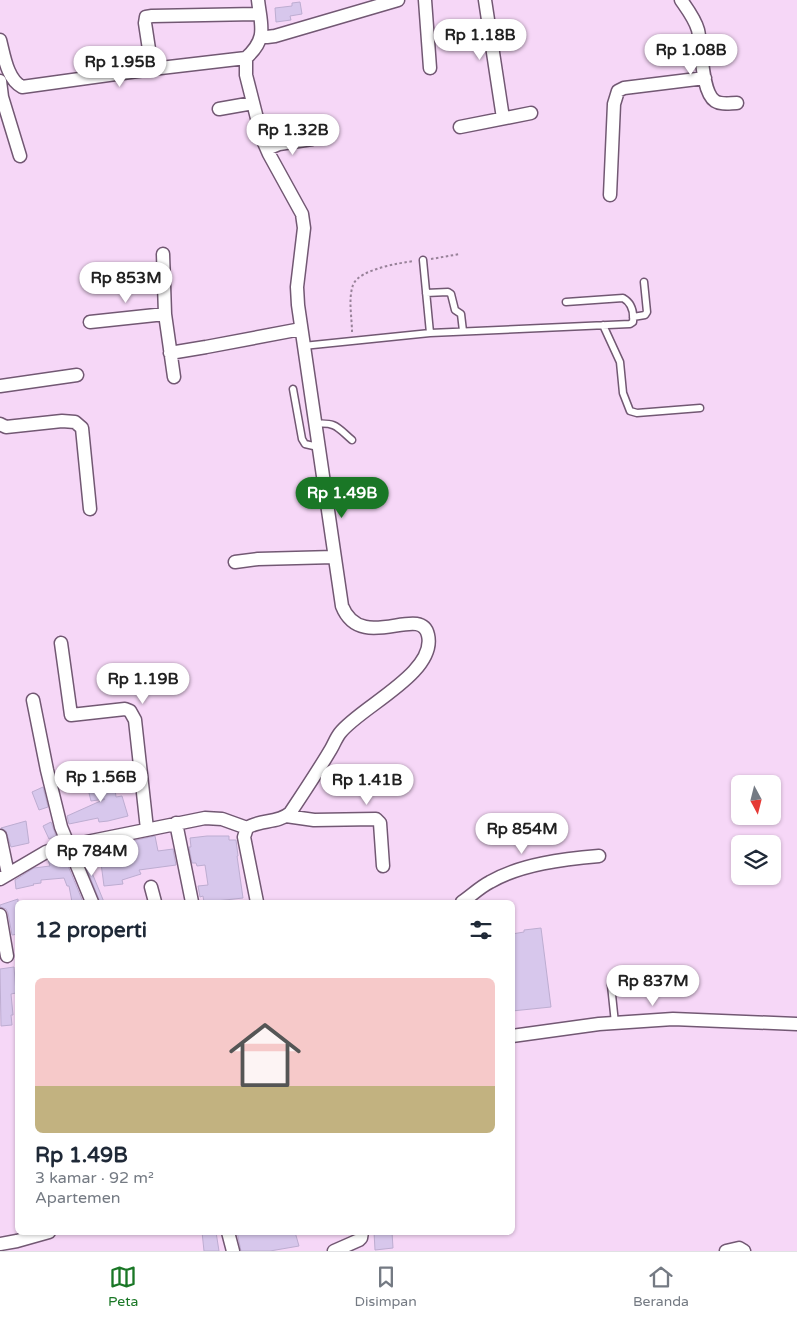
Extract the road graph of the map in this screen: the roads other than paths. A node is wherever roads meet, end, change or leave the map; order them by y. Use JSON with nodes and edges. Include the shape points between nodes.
{"nodes":[{"id":1,"x":258,"y":0,"type":"edge"},
{"id":2,"x":425,"y":0,"type":"edge"},
{"id":3,"x":485,"y":0,"type":"edge"},
{"id":4,"x":681,"y":0,"type":"edge"},
{"id":5,"x":395,"y":1,"type":"edge"},
{"id":6,"x":366,"y":4,"type":"edge"},
{"id":7,"x":260,"y":14,"type":"junction"},
{"id":8,"x":262,"y":36,"type":"junction"},
{"id":9,"x":0,"y":42,"type":"edge"},
{"id":10,"x":246,"y":58,"type":"junction"},
{"id":11,"x":430,"y":68,"type":"dead end"},
{"id":12,"x":152,"y":69,"type":"junction"},
{"id":13,"x":705,"y":78,"type":"junction"},
{"id":14,"x":4,"y":80,"type":"edge"},
{"id":15,"x":253,"y":103,"type":"junction"},
{"id":16,"x":738,"y":103,"type":"dead end"},
{"id":17,"x":219,"y":109,"type":"dead end"},
{"id":18,"x":531,"y":112,"type":"dead end"},
{"id":19,"x":503,"y":118,"type":"junction"},
{"id":20,"x":460,"y":128,"type":"dead end"},
{"id":21,"x":312,"y":138,"type":"dead end"},
{"id":22,"x":267,"y":149,"type":"junction"},
{"id":23,"x":20,"y":156,"type":"dead end"},
{"id":24,"x":610,"y":195,"type":"dead end"},
{"id":25,"x":163,"y":254,"type":"dead end"},
{"id":26,"x":423,"y":260,"type":"road end"},
{"id":27,"x":644,"y":282,"type":"dead end"},
{"id":28,"x":426,"y":293,"type":"junction"},
{"id":29,"x":566,"y":302,"type":"dead end"},
{"id":30,"x":165,"y":314,"type":"junction"},
{"id":31,"x":634,"y":316,"type":"junction"},
{"id":32,"x":90,"y":322,"type":"dead end"},
{"id":33,"x":603,"y":325,"type":"junction"},
{"id":34,"x":301,"y":329,"type":"junction"},
{"id":35,"x":463,"y":331,"type":"junction"},
{"id":36,"x":430,"y":333,"type":"junction"},
{"id":37,"x":302,"y":346,"type":"junction"},
{"id":38,"x":170,"y":352,"type":"junction"},
{"id":39,"x":77,"y":375,"type":"dead end"},
{"id":40,"x":174,"y":377,"type":"dead end"},
{"id":41,"x":0,"y":386,"type":"edge"},
{"id":42,"x":293,"y":389,"type":"dead end"},
{"id":43,"x":700,"y":408,"type":"dead end"},
{"id":44,"x":0,"y":424,"type":"edge"},
{"id":45,"x":315,"y":424,"type":"junction"},
{"id":46,"x":352,"y":440,"type":"dead end"},
{"id":47,"x":318,"y":447,"type":"junction"},
{"id":48,"x":90,"y":509,"type":"dead end"},
{"id":49,"x":334,"y":557,"type":"junction"},
{"id":50,"x":235,"y":562,"type":"dead end"},
{"id":51,"x":61,"y":643,"type":"dead end"},
{"id":52,"x":33,"y":700,"type":"dead end"},
{"id":53,"x":286,"y":816,"type":"junction"},
{"id":54,"x":176,"y":824,"type":"junction"},
{"id":55,"x":247,"y":828,"type":"junction"},
{"id":56,"x":147,"y":829,"type":"junction"},
{"id":57,"x":0,"y":836,"type":"edge"},
{"id":58,"x":69,"y":845,"type":"junction"},
{"id":59,"x":599,"y":856,"type":"dead end"},
{"id":60,"x":384,"y":866,"type":"dead end"},
{"id":61,"x":4,"y":877,"type":"edge"},
{"id":62,"x":151,"y":887,"type":"dead end"},
{"id":63,"x":91,"y":900,"type":"edge"},
{"id":64,"x":154,"y":900,"type":"edge"},
{"id":65,"x":192,"y":900,"type":"edge"},
{"id":66,"x":257,"y":900,"type":"edge"},
{"id":67,"x":465,"y":900,"type":"edge"},
{"id":68,"x":0,"y":915,"type":"edge"},
{"id":69,"x":8,"y":956,"type":"edge"},
{"id":70,"x":611,"y":985,"type":"dead end"},
{"id":71,"x":615,"y":1023,"type":"junction"},
{"id":72,"x":797,"y":1024,"type":"edge"},
{"id":73,"x":515,"y":1036,"type":"edge"},
{"id":74,"x":38,"y":1235,"type":"edge"},
{"id":75,"x":229,"y":1235,"type":"edge"},
{"id":76,"x":362,"y":1235,"type":"edge"},
{"id":77,"x":0,"y":1244,"type":"edge"},
{"id":78,"x":232,"y":1251,"type":"edge"},
{"id":79,"x":334,"y":1251,"type":"edge"},
{"id":80,"x":726,"y":1251,"type":"edge"},
{"id":81,"x":744,"y":1251,"type":"edge"}],
"edges":[{"from":1,"to":7,"type":"street"},
{"from":2,"to":11,"type":"street"},
{"from":3,"to":19,"type":"street"},
{"from":4,"to":13,"type":"street","via":[[692,14],[698,30]]},
{"from":5,"to":6,"type":"street"},
{"from":6,"to":8,"type":"street","via":[[275,36]]},
{"from":7,"to":8,"type":"street"},
{"from":7,"to":12,"type":"street","via":[[146,17],[144,23]]},
{"from":8,"to":10,"type":"street"},
{"from":9,"to":14,"type":"street"},
{"from":10,"to":12,"type":"street"},
{"from":10,"to":15,"type":"street","via":[[246,75]]},
{"from":12,"to":14,"type":"street","via":[[28,88]]},
{"from":13,"to":16,"type":"street","via":[[708,92],[716,102]]},
{"from":13,"to":24,"type":"street","via":[[618,91],[614,104]]},
{"from":14,"to":23,"type":"street","via":[[2,97]]},
{"from":15,"to":17,"type":"street"},
{"from":15,"to":22,"type":"street"},
{"from":18,"to":19,"type":"street"},
{"from":19,"to":20,"type":"street"},
{"from":21,"to":22,"type":"street"},
{"from":22,"to":34,"type":"street","via":[[302,214],[304,228],[296,287]]},
{"from":25,"to":30,"type":"street"},
{"from":26,"to":28,"type":"lane"},
{"from":27,"to":31,"type":"lane","via":[[647,312]]},
{"from":28,"to":35,"type":"lane","via":[[451,294],[455,310],[461,314]]},
{"from":28,"to":36,"type":"lane"},
{"from":29,"to":31,"type":"lane","via":[[623,298],[630,304]]},
{"from":30,"to":32,"type":"street"},
{"from":30,"to":38,"type":"street"},
{"from":31,"to":33,"type":"lane","via":[[630,324]]},
{"from":33,"to":35,"type":"lane"},
{"from":33,"to":43,"type":"lane","via":[[620,362],[623,393],[630,411]]},
{"from":34,"to":37,"type":"street"},
{"from":34,"to":38,"type":"street"},
{"from":35,"to":36,"type":"lane"},
{"from":36,"to":37,"type":"lane"},
{"from":37,"to":45,"type":"street"},
{"from":38,"to":40,"type":"street"},
{"from":39,"to":41,"type":"street"},
{"from":42,"to":47,"type":"lane","via":[[302,439],[305,444]]},
{"from":44,"to":48,"type":"street","via":[[6,427],[62,421],[75,422],[82,428]]},
{"from":45,"to":46,"type":"lane","via":[[334,425]]},
{"from":45,"to":47,"type":"street"},
{"from":47,"to":49,"type":"street"},
{"from":49,"to":50,"type":"street"},
{"from":49,"to":53,"type":"street","via":[[340,598],[350,621],[368,628],[412,623],[421,625],[426,629],[428,643],[421,662],[407,678],[340,733]]},
{"from":51,"to":56,"type":"street","via":[[71,715],[125,709],[136,720]]},
{"from":52,"to":58,"type":"street","via":[[55,806]]},
{"from":53,"to":55,"type":"street"},
{"from":53,"to":60,"type":"street","via":[[314,820],[376,819],[380,823]]},
{"from":54,"to":55,"type":"street","via":[[214,818]]},
{"from":54,"to":56,"type":"street"},
{"from":54,"to":65,"type":"street"},
{"from":55,"to":66,"type":"street","via":[[244,836]]},
{"from":56,"to":58,"type":"street"},
{"from":57,"to":61,"type":"street"},
{"from":58,"to":61,"type":"street","via":[[46,852]]},
{"from":58,"to":63,"type":"street"},
{"from":59,"to":67,"type":"street","via":[[566,858],[517,871],[490,882]]},
{"from":62,"to":64,"type":"street"},
{"from":68,"to":69,"type":"street"},
{"from":70,"to":71,"type":"lane"},
{"from":71,"to":72,"type":"street","via":[[674,1019]]},
{"from":71,"to":73,"type":"street"},
{"from":74,"to":77,"type":"street"},
{"from":75,"to":78,"type":"street"},
{"from":76,"to":79,"type":"street","via":[[359,1240]]},
{"from":80,"to":81,"type":"street","via":[[739,1248]]}]}
